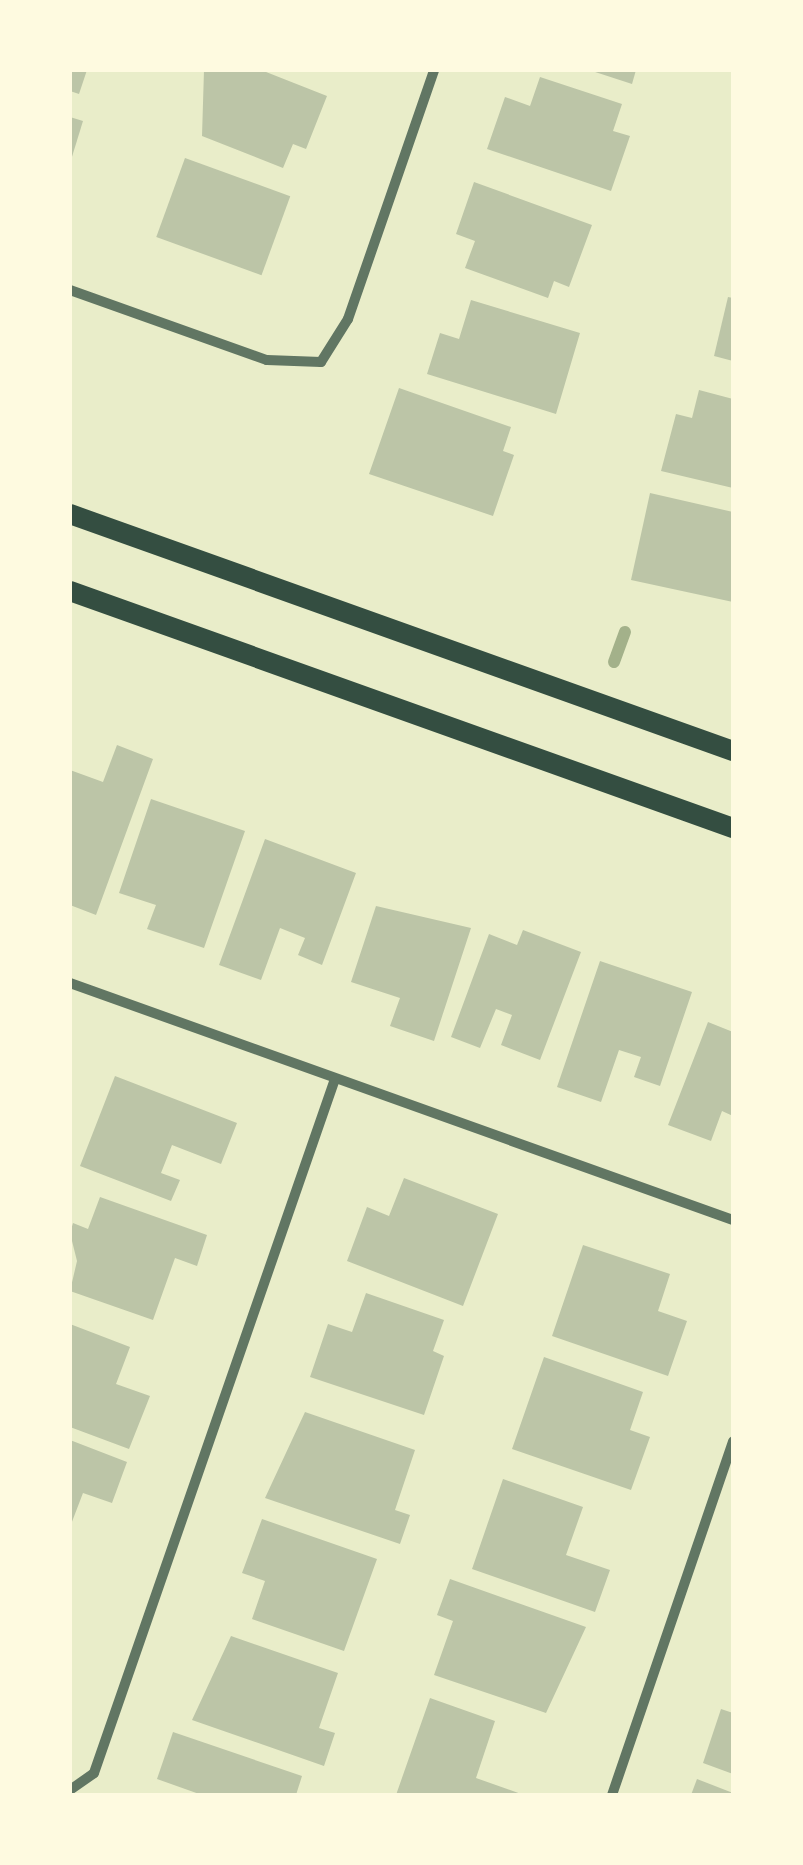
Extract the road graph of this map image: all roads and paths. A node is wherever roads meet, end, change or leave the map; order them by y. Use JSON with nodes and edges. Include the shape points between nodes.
{"nodes":[{"id":1,"x":434,"y":70,"type":"edge"},
{"id":2,"x":70,"y":290,"type":"edge"},
{"id":3,"x":70,"y":514,"type":"edge"},
{"id":4,"x":70,"y":591,"type":"edge"},
{"id":5,"x":733,"y":751,"type":"edge"},
{"id":6,"x":733,"y":828,"type":"edge"},
{"id":7,"x":70,"y":983,"type":"edge"},
{"id":8,"x":335,"y":1079,"type":"junction"},
{"id":9,"x":733,"y":1220,"type":"edge"},
{"id":10,"x":733,"y":1441,"type":"edge"},
{"id":11,"x":70,"y":1790,"type":"edge"},
{"id":12,"x":612,"y":1795,"type":"edge"}],
"edges":[{"from":1,"to":2,"type":"street","via":[[348,319],[321,362],[267,360]]},
{"from":3,"to":5,"type":"main road"},
{"from":4,"to":6,"type":"main road"},
{"from":7,"to":8,"type":"street"},
{"from":8,"to":9,"type":"street"},
{"from":8,"to":11,"type":"street","via":[[94,1772]]},
{"from":10,"to":12,"type":"street"}]}
